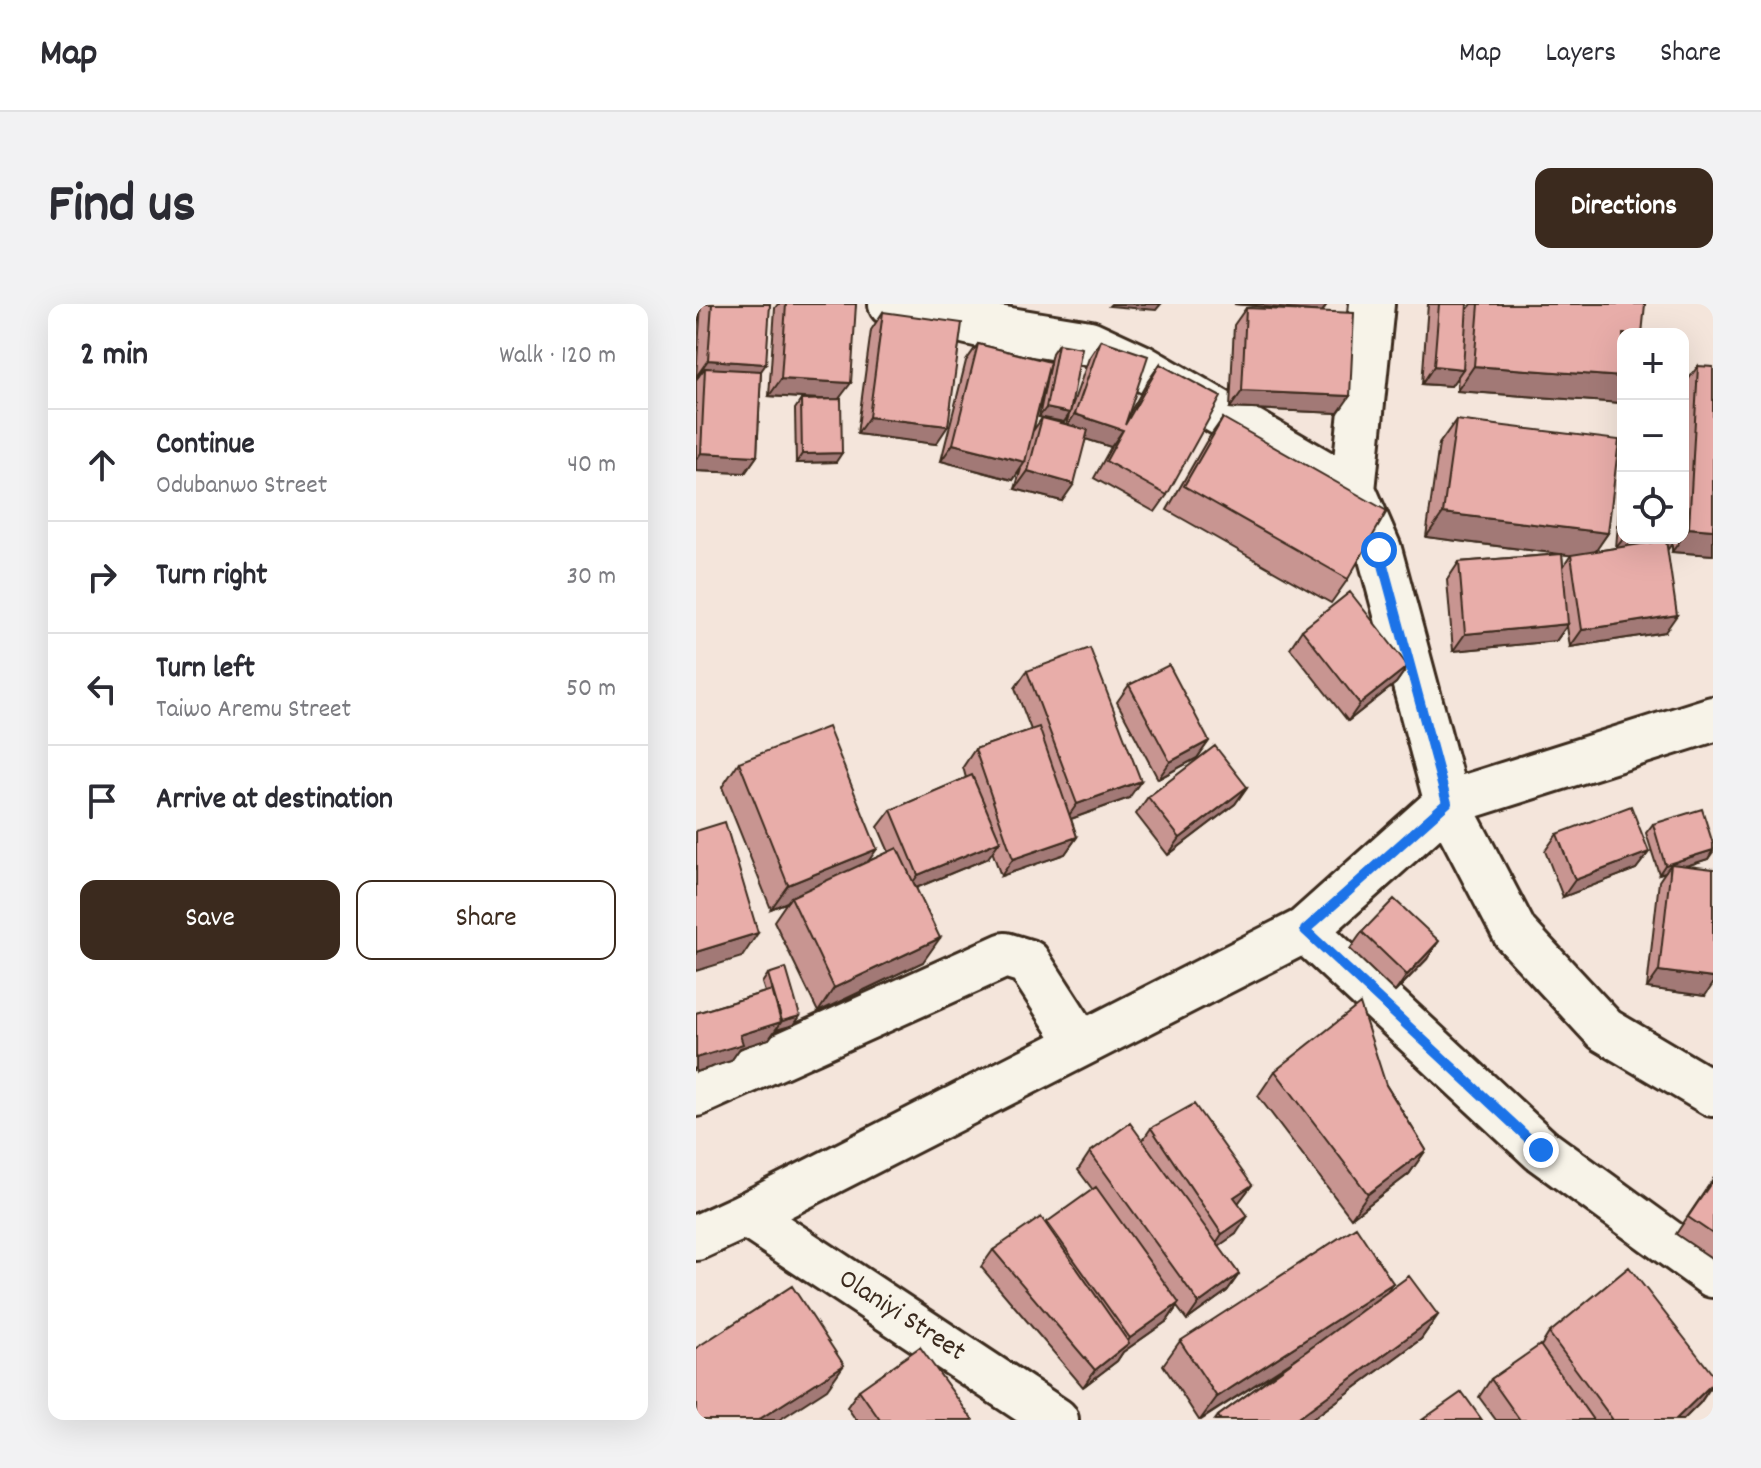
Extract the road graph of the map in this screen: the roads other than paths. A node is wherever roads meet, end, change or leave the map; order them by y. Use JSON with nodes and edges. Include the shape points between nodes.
{"nodes":[{"id":1,"x":891,"y":304,"type":"edge"},
{"id":2,"x":1372,"y":304,"type":"edge"},
{"id":3,"x":1353,"y":490,"type":"junction"},
{"id":4,"x":1713,"y":719,"type":"edge"},
{"id":5,"x":1434,"y":815,"type":"junction"},
{"id":6,"x":1314,"y":924,"type":"junction"},
{"id":7,"x":1081,"y":1044,"type":"junction"},
{"id":8,"x":696,"y":1094,"type":"edge"},
{"id":9,"x":1713,"y":1094,"type":"edge"},
{"id":10,"x":746,"y":1215,"type":"junction"},
{"id":11,"x":696,"y":1238,"type":"edge"},
{"id":12,"x":1713,"y":1275,"type":"edge"},
{"id":13,"x":1056,"y":1420,"type":"edge"}],
"edges":[{"from":1,"to":3,"type":"street","via":[[1089,343],[1141,367]]},
{"from":2,"to":3,"type":"street"},
{"from":3,"to":5,"type":"street","via":[[1379,550]]},
{"from":4,"to":5,"type":"street"},
{"from":5,"to":6,"type":"street"},
{"from":5,"to":9,"type":"street","via":[[1515,933],[1605,1030]]},
{"from":6,"to":7,"type":"street"},
{"from":6,"to":12,"type":"street","via":[[1541,1150]]},
{"from":7,"to":8,"type":"street","via":[[1028,962],[1005,955]]},
{"from":7,"to":10,"type":"street"},
{"from":10,"to":11,"type":"street"},
{"from":10,"to":13,"type":"street","name":"Olaniyi Street"}]}
